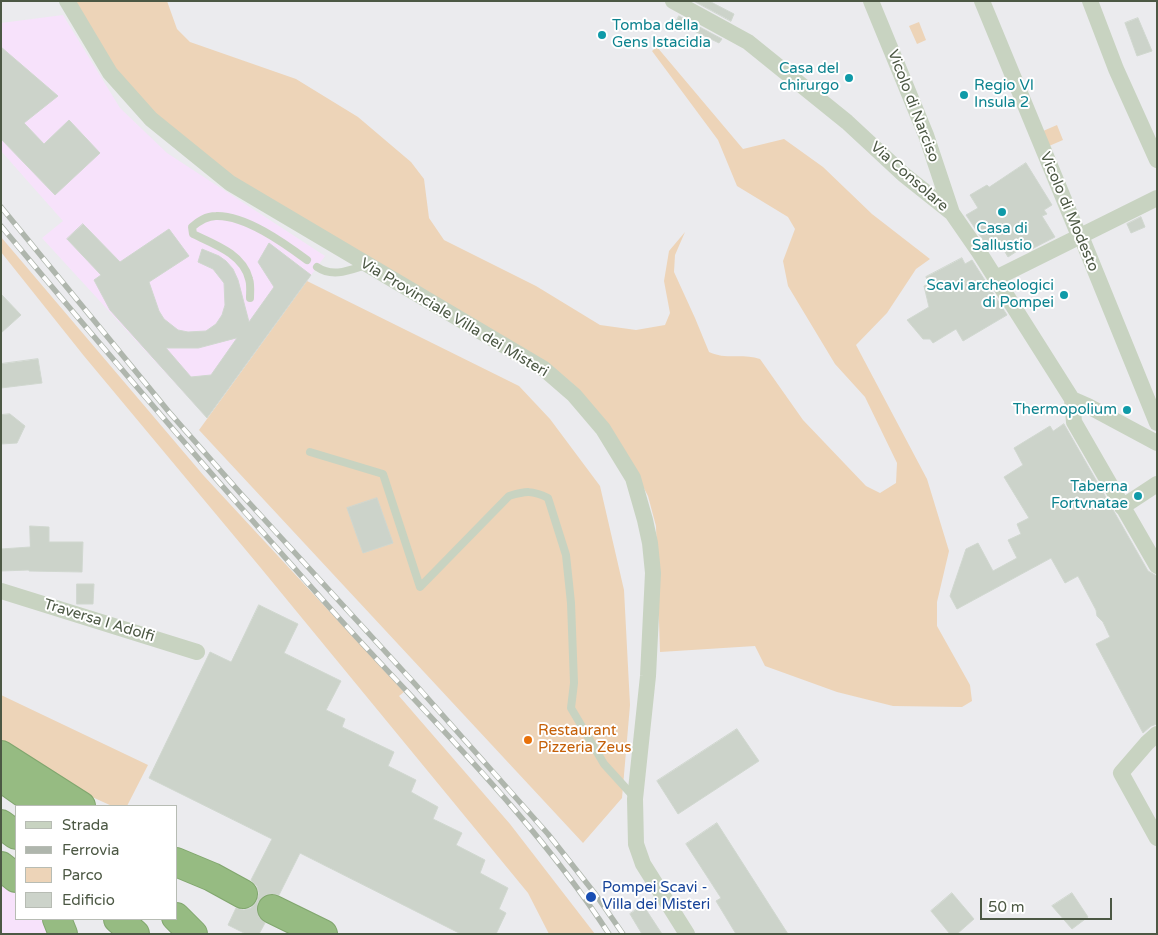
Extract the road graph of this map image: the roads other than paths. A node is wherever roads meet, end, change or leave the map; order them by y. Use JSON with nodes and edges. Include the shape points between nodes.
{"nodes":[{"id":1,"x":67,"y":1,"type":"edge"},
{"id":2,"x":871,"y":1,"type":"edge"},
{"id":3,"x":982,"y":1,"type":"edge"},
{"id":4,"x":1090,"y":1,"type":"edge"},
{"id":5,"x":678,"y":4,"type":"edge"},
{"id":6,"x":1157,"y":160,"type":"edge"},
{"id":7,"x":1157,"y":198,"type":"edge"},
{"id":8,"x":952,"y":213,"type":"junction"},
{"id":9,"x":1081,"y":236,"type":"junction"},
{"id":10,"x":307,"y":260,"type":"dead end"},
{"id":11,"x":366,"y":265,"type":"junction"},
{"id":12,"x":317,"y":267,"type":"dead end"},
{"id":13,"x":996,"y":278,"type":"junction"},
{"id":14,"x":250,"y":298,"type":"dead end"},
{"id":15,"x":1072,"y":399,"type":"junction"},
{"id":16,"x":1157,"y":423,"type":"edge"},
{"id":17,"x":1157,"y":443,"type":"edge"},
{"id":18,"x":310,"y":452,"type":"dead end"},
{"id":19,"x":1157,"y":484,"type":"edge"},
{"id":20,"x":1122,"y":507,"type":"junction"},
{"id":21,"x":1157,"y":566,"type":"edge"},
{"id":22,"x":1,"y":591,"type":"edge"},
{"id":23,"x":197,"y":652,"type":"dead end"},
{"id":24,"x":1157,"y":734,"type":"edge"},
{"id":25,"x":1,"y":755,"type":"edge"},
{"id":26,"x":1,"y":777,"type":"edge"},
{"id":27,"x":635,"y":799,"type":"junction"},
{"id":28,"x":41,"y":805,"type":"edge"},
{"id":29,"x":79,"y":805,"type":"edge"},
{"id":30,"x":1,"y":824,"type":"edge"},
{"id":31,"x":15,"y":834,"type":"edge"},
{"id":32,"x":1157,"y":838,"type":"edge"},
{"id":33,"x":178,"y":863,"type":"edge"},
{"id":34,"x":1,"y":866,"type":"edge"},
{"id":35,"x":15,"y":877,"type":"edge"},
{"id":36,"x":244,"y":894,"type":"dead end"},
{"id":37,"x":272,"y":908,"type":"dead end"},
{"id":38,"x":56,"y":920,"type":"edge"},
{"id":39,"x":119,"y":920,"type":"edge"},
{"id":40,"x":63,"y":934,"type":"edge"},
{"id":41,"x":135,"y":934,"type":"edge"},
{"id":42,"x":322,"y":934,"type":"edge"},
{"id":43,"x":687,"y":934,"type":"edge"}],
"edges":[{"from":1,"to":11,"type":"street","name":"Via Provinciale Villa dei Misteri","via":[[110,73],[151,119],[230,183]]},
{"from":2,"to":8,"type":"street","name":"Vicolo di Narciso","via":[[926,134]]},
{"from":3,"to":9,"type":"street","name":"Vicolo di Modesto"},
{"from":4,"to":6,"type":"street"},
{"from":5,"to":8,"type":"street","name":"Via Consolare","via":[[748,42]]},
{"from":7,"to":9,"type":"street"},
{"from":8,"to":13,"type":"street","name":"Via Consolare"},
{"from":9,"to":13,"type":"street"},
{"from":9,"to":16,"type":"street","name":"Vicolo di Modesto"},
{"from":10,"to":14,"type":"lane","via":[[254,226],[214,215],[200,220],[192,227],[193,234],[231,253],[245,268],[250,279]]},
{"from":11,"to":12,"type":"lane","via":[[334,273],[323,272]]},
{"from":11,"to":27,"type":"street","name":"Via Provinciale Villa dei Misteri","via":[[544,369],[574,395],[603,429],[633,478],[650,543],[652,573],[648,676]]},
{"from":13,"to":15,"type":"street","name":"Via Consolare"},
{"from":15,"to":17,"type":"street"},
{"from":15,"to":20,"type":"street","via":[[1074,422]]},
{"from":18,"to":27,"type":"lane","via":[[383,474],[420,587],[509,496],[537,492],[548,498],[566,555],[574,683],[571,708],[604,764]]},
{"from":19,"to":20,"type":"street"},
{"from":20,"to":21,"type":"street"},
{"from":22,"to":23,"type":"street","name":"Traversa I Adolfi"},
{"from":24,"to":32,"type":"street","via":[[1121,772]]},
{"from":25,"to":29,"type":"highway"},
{"from":26,"to":28,"type":"highway"},
{"from":27,"to":43,"type":"street","name":"Via Provinciale Villa dei Misteri","via":[[636,844],[643,864]]},
{"from":30,"to":31,"type":"highway"},
{"from":33,"to":36,"type":"highway"},
{"from":34,"to":35,"type":"highway"},
{"from":37,"to":42,"type":"highway"},
{"from":38,"to":40,"type":"highway"},
{"from":39,"to":41,"type":"highway"}]}
